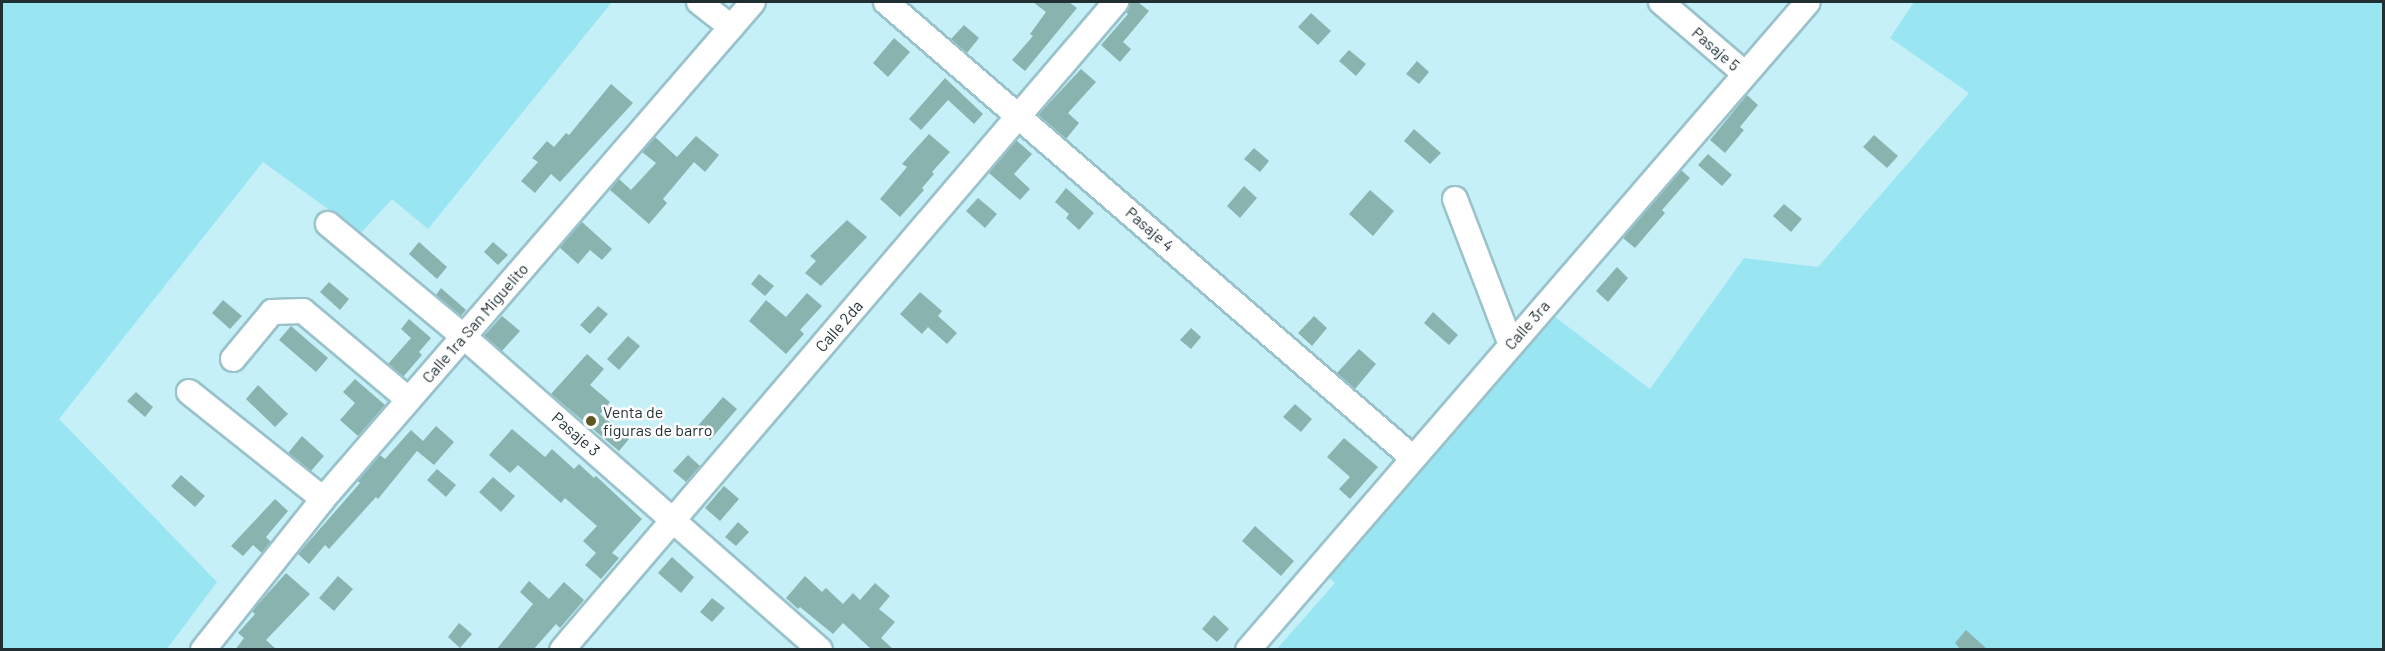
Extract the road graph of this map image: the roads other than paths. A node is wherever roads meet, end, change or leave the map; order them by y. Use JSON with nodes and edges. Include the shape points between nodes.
{"nodes":[{"id":1,"x":699,"y":2,"type":"edge"},
{"id":2,"x":753,"y":2,"type":"edge"},
{"id":3,"x":886,"y":2,"type":"edge"},
{"id":4,"x":1116,"y":2,"type":"edge"},
{"id":5,"x":1661,"y":2,"type":"edge"},
{"id":6,"x":1808,"y":2,"type":"edge"},
{"id":7,"x":731,"y":27,"type":"junction"},
{"id":8,"x":1744,"y":73,"type":"junction"},
{"id":9,"x":1019,"y":116,"type":"junction"},
{"id":10,"x":1455,"y":199,"type":"dead end"},
{"id":11,"x":328,"y":224,"type":"dead end"},
{"id":12,"x":464,"y":336,"type":"junction"},
{"id":13,"x":1511,"y":345,"type":"junction"},
{"id":14,"x":232,"y":358,"type":"dead end"},
{"id":15,"x":189,"y":392,"type":"dead end"},
{"id":16,"x":409,"y":400,"type":"junction"},
{"id":17,"x":1413,"y":458,"type":"junction"},
{"id":18,"x":323,"y":499,"type":"junction"},
{"id":19,"x":674,"y":518,"type":"junction"},
{"id":20,"x":203,"y":650,"type":"edge"},
{"id":21,"x":562,"y":650,"type":"edge"},
{"id":22,"x":820,"y":650,"type":"edge"},
{"id":23,"x":1248,"y":650,"type":"edge"}],
"edges":[{"from":1,"to":7,"type":"street"},
{"from":2,"to":7,"type":"street","name":"Calle 1ra San Miguelito"},
{"from":3,"to":9,"type":"street","name":"Pasaje 4"},
{"from":4,"to":9,"type":"street","name":"Calle 2da"},
{"from":5,"to":8,"type":"street","name":"Pasaje 5"},
{"from":6,"to":8,"type":"street","name":"Calle 3ra"},
{"from":7,"to":12,"type":"street","name":"Calle 1ra San Miguelito"},
{"from":8,"to":13,"type":"street","name":"Calle 3ra"},
{"from":9,"to":17,"type":"street","name":"Pasaje 4"},
{"from":9,"to":19,"type":"street","name":"Calle 2da"},
{"from":10,"to":13,"type":"street"},
{"from":11,"to":12,"type":"street","name":"Pasaje 3"},
{"from":12,"to":16,"type":"street","name":"Calle 1ra San Miguelito"},
{"from":12,"to":19,"type":"street","name":"Pasaje 3"},
{"from":13,"to":17,"type":"street","name":"Calle 3ra"},
{"from":14,"to":16,"type":"street","via":[[272,312],[303,311]]},
{"from":15,"to":18,"type":"street"},
{"from":16,"to":18,"type":"street","name":"Calle 1ra San Miguelito"},
{"from":17,"to":23,"type":"street","name":"Calle 3ra"},
{"from":18,"to":20,"type":"street","name":"Calle 1ra San Miguelito"},
{"from":19,"to":21,"type":"street","name":"Calle 2da"},
{"from":19,"to":22,"type":"street","name":"Pasaje 3"}]}
